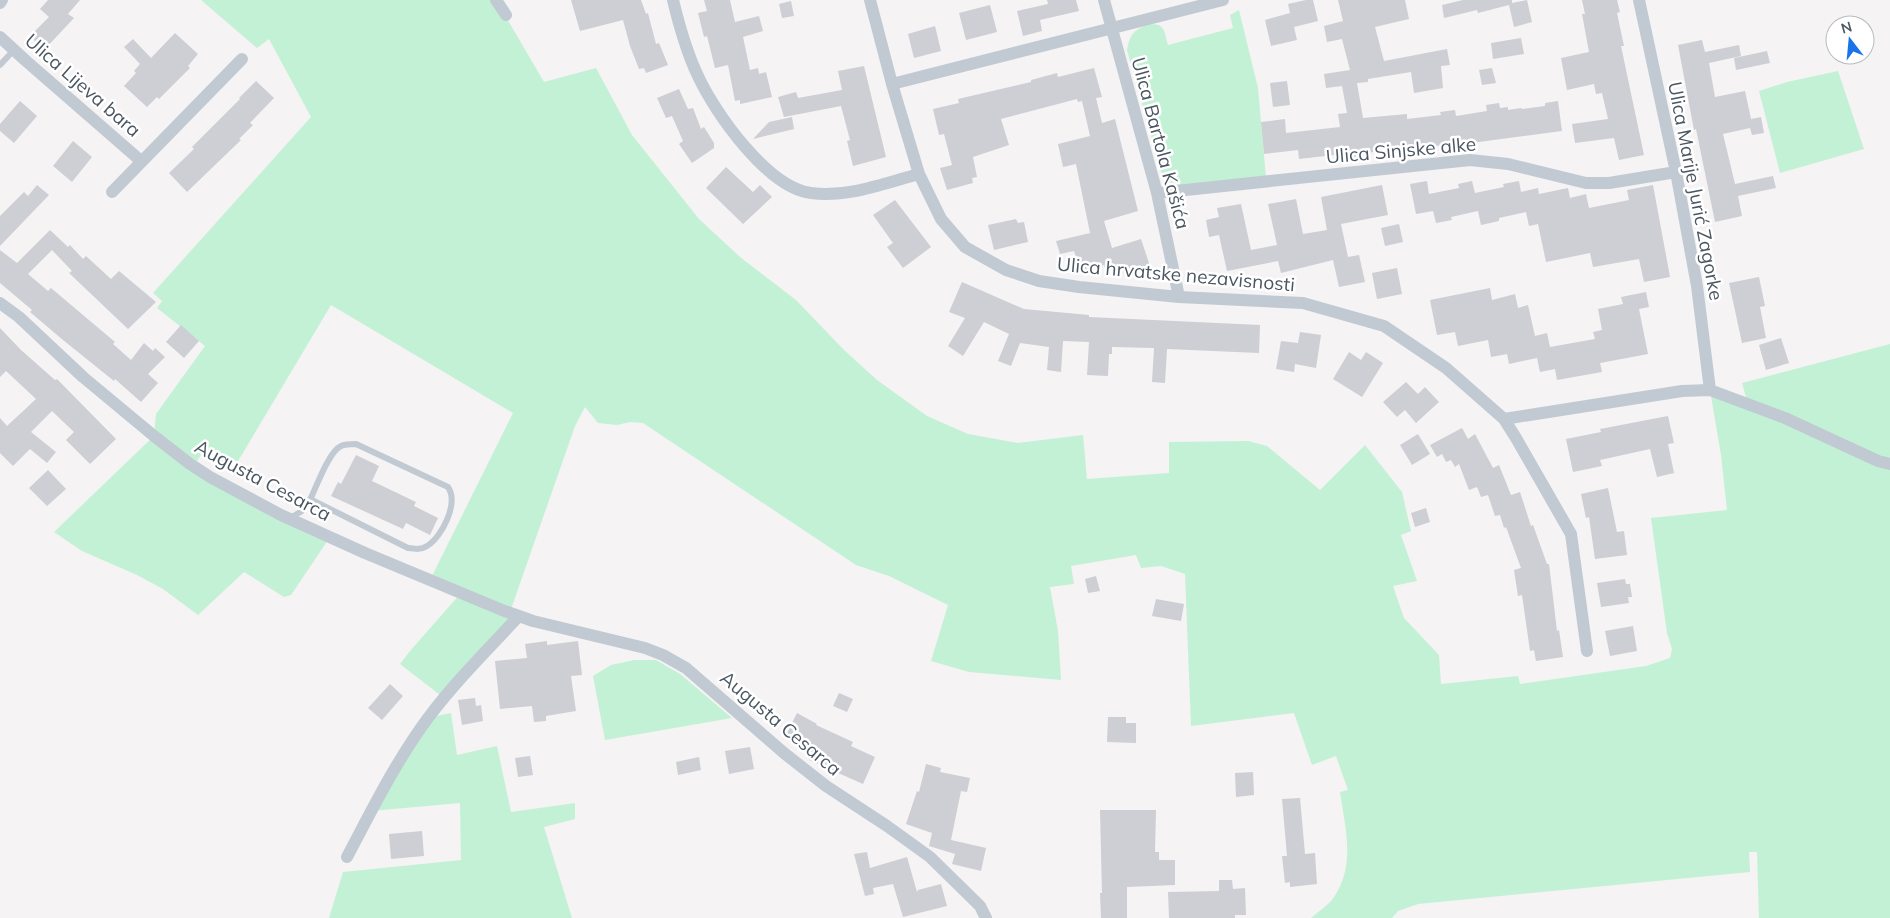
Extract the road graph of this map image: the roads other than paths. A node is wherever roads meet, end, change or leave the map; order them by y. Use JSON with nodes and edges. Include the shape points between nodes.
{"nodes":[{"id":1,"x":496,"y":0,"type":"edge"},
{"id":2,"x":673,"y":0,"type":"edge"},
{"id":3,"x":870,"y":0,"type":"edge"},
{"id":4,"x":1104,"y":0,"type":"edge"},
{"id":5,"x":1222,"y":0,"type":"edge"},
{"id":6,"x":1639,"y":0,"type":"edge"},
{"id":7,"x":506,"y":15,"type":"dead end"},
{"id":8,"x":1112,"y":28,"type":"junction"},
{"id":9,"x":0,"y":37,"type":"edge"},
{"id":10,"x":14,"y":50,"type":"junction"},
{"id":11,"x":242,"y":59,"type":"dead end"},
{"id":12,"x":0,"y":66,"type":"edge"},
{"id":13,"x":892,"y":84,"type":"junction"},
{"id":14,"x":140,"y":161,"type":"junction"},
{"id":15,"x":1676,"y":172,"type":"junction"},
{"id":16,"x":919,"y":174,"type":"junction"},
{"id":17,"x":112,"y":192,"type":"dead end"},
{"id":18,"x":1157,"y":193,"type":"junction"},
{"id":19,"x":1180,"y":297,"type":"junction"},
{"id":20,"x":0,"y":303,"type":"edge"},
{"id":21,"x":1710,"y":390,"type":"junction"},
{"id":22,"x":1504,"y":419,"type":"junction"},
{"id":23,"x":1890,"y":464,"type":"edge"},
{"id":24,"x":310,"y":499,"type":"junction"},
{"id":25,"x":289,"y":518,"type":"junction"},
{"id":26,"x":519,"y":616,"type":"junction"},
{"id":27,"x":1587,"y":651,"type":"dead end"},
{"id":28,"x":347,"y":856,"type":"dead end"},
{"id":29,"x":986,"y":918,"type":"edge"}],
"edges":[{"from":1,"to":7,"type":"street"},
{"from":2,"to":16,"type":"street","via":[[698,76],[720,115],[762,166],[788,184],[810,193],[854,191]]},
{"from":3,"to":13,"type":"street","name":"Ulica hrvatske nezavisnosti"},
{"from":4,"to":8,"type":"street","name":"Ulica Bartola Kašića"},
{"from":5,"to":8,"type":"street"},
{"from":6,"to":15,"type":"street","name":"Ulica Marije Jurić Zagorke"},
{"from":8,"to":13,"type":"street"},
{"from":8,"to":18,"type":"street","name":"Ulica Bartola Kašića"},
{"from":9,"to":10,"type":"street","name":"Ulica Lijeva bara"},
{"from":10,"to":12,"type":"lane"},
{"from":10,"to":14,"type":"street","name":"Ulica Lijeva bara"},
{"from":11,"to":14,"type":"street","name":"Ulica Lijeva bara"},
{"from":13,"to":16,"type":"street","name":"Ulica hrvatske nezavisnosti"},
{"from":14,"to":17,"type":"street","name":"Ulica Lijeva bara"},
{"from":15,"to":18,"type":"street","name":"Ulica Sinjske alke","via":[[1609,183],[1586,183],[1508,164],[1470,160]]},
{"from":15,"to":21,"type":"street","name":"Ulica Marije Jurić Zagorke","via":[[1697,286]]},
{"from":16,"to":19,"type":"street","name":"Ulica hrvatske nezavisnosti","via":[[941,219],[953,235],[965,248],[1006,270],[1038,281]]},
{"from":18,"to":19,"type":"street","name":"Ulica Bartola Kašića"},
{"from":19,"to":22,"type":"street","name":"Ulica hrvatske nezavisnosti","via":[[1303,303],[1384,326],[1446,368]]},
{"from":20,"to":25,"type":"street","name":"Augusta Cesarca","via":[[83,377],[190,464]]},
{"from":21,"to":22,"type":"street","via":[[1682,391]]},
{"from":21,"to":23,"type":"street","via":[[1785,418]]},
{"from":22,"to":27,"type":"street","name":"Ulica hrvatske nezavisnosti","via":[[1571,534]]},
{"from":24,"to":24,"type":"lane","via":[[333,452],[341,446],[356,444],[448,487],[452,498],[446,522],[434,541],[417,549],[408,548]]},
{"from":24,"to":25,"type":"lane","via":[[302,511]]},
{"from":25,"to":26,"type":"street","name":"Augusta Cesarca"},
{"from":26,"to":28,"type":"street","via":[[427,718]]},
{"from":26,"to":29,"type":"street","name":"Augusta Cesarca","via":[[645,648],[686,668],[826,786],[930,858],[980,906]]}]}
